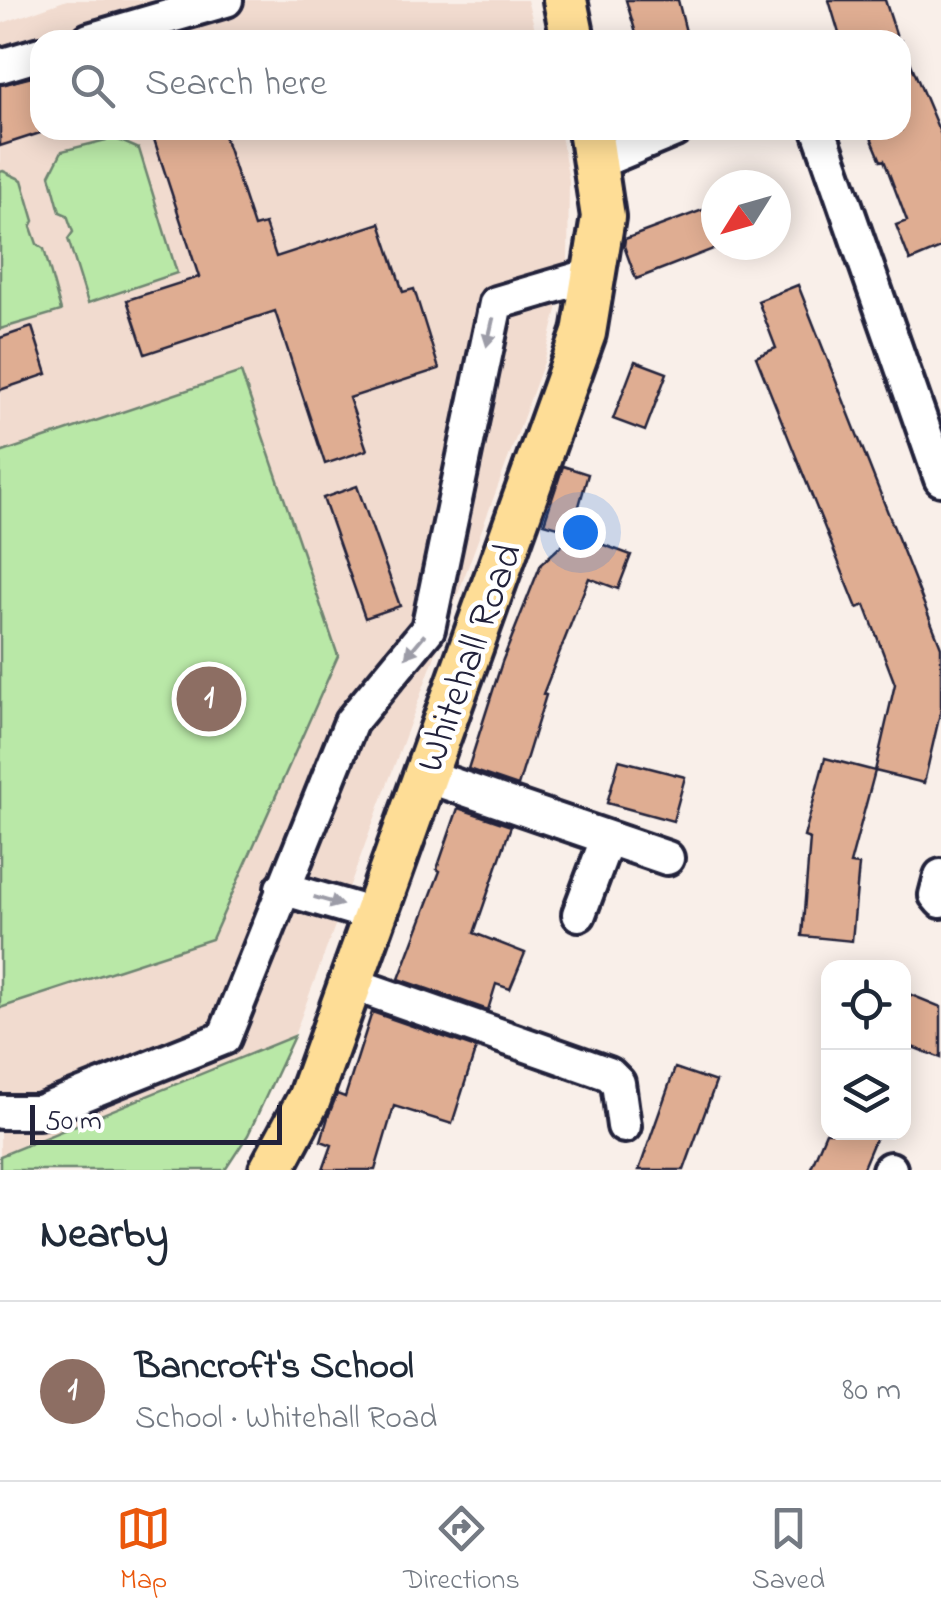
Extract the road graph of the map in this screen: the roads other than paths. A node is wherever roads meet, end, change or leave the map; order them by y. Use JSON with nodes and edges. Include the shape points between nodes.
{"nodes":[{"id":1,"x":226,"y":0,"type":"edge"},
{"id":2,"x":565,"y":0,"type":"edge"},
{"id":3,"x":123,"y":30,"type":"edge"},
{"id":4,"x":571,"y":30,"type":"edge"},
{"id":5,"x":30,"y":57,"type":"edge"},
{"id":6,"x":0,"y":66,"type":"edge"},
{"id":7,"x":623,"y":140,"type":"edge"},
{"id":8,"x":822,"y":140,"type":"edge"},
{"id":9,"x":592,"y":146,"type":"edge"},
{"id":10,"x":596,"y":274,"type":"junction"},
{"id":11,"x":941,"y":479,"type":"edge"},
{"id":12,"x":424,"y":775,"type":"junction"},
{"id":13,"x":607,"y":839,"type":"junction"},
{"id":14,"x":666,"y":858,"type":"dead end"},
{"id":15,"x":941,"y":876,"type":"edge"},
{"id":16,"x":282,"y":888,"type":"junction"},
{"id":17,"x":941,"y":901,"type":"edge"},
{"id":18,"x":579,"y":914,"type":"dead end"},
{"id":19,"x":374,"y":915,"type":"junction"},
{"id":20,"x":350,"y":983,"type":"junction"},
{"id":21,"x":0,"y":1112,"type":"edge"},
{"id":22,"x":624,"y":1126,"type":"dead end"},
{"id":23,"x":271,"y":1170,"type":"edge"}],
"edges":[{"from":1,"to":3,"type":"street"},
{"from":2,"to":4,"type":"main road"},
{"from":5,"to":6,"type":"street"},
{"from":7,"to":9,"type":"street"},
{"from":8,"to":11,"type":"street"},
{"from":9,"to":10,"type":"main road","name":"Whitehall Road","via":[[603,217]]},
{"from":10,"to":12,"type":"main road","name":"Whitehall Road","via":[[584,333]]},
{"from":10,"to":16,"type":"street","one_way":true,"via":[[496,304],[428,630],[351,722]]},
{"from":12,"to":13,"type":"street"},
{"from":12,"to":19,"type":"main road","name":"Whitehall Road"},
{"from":13,"to":14,"type":"street"},
{"from":13,"to":18,"type":"street"},
{"from":15,"to":17,"type":"street"},
{"from":16,"to":19,"type":"street","one_way":true},
{"from":16,"to":21,"type":"street","via":[[224,1038],[40,1112]]},
{"from":19,"to":20,"type":"main road","name":"Whitehall Road"},
{"from":20,"to":22,"type":"street","via":[[609,1074],[618,1083]]},
{"from":20,"to":23,"type":"main road","name":"Whitehall Road","via":[[309,1098]]}]}
